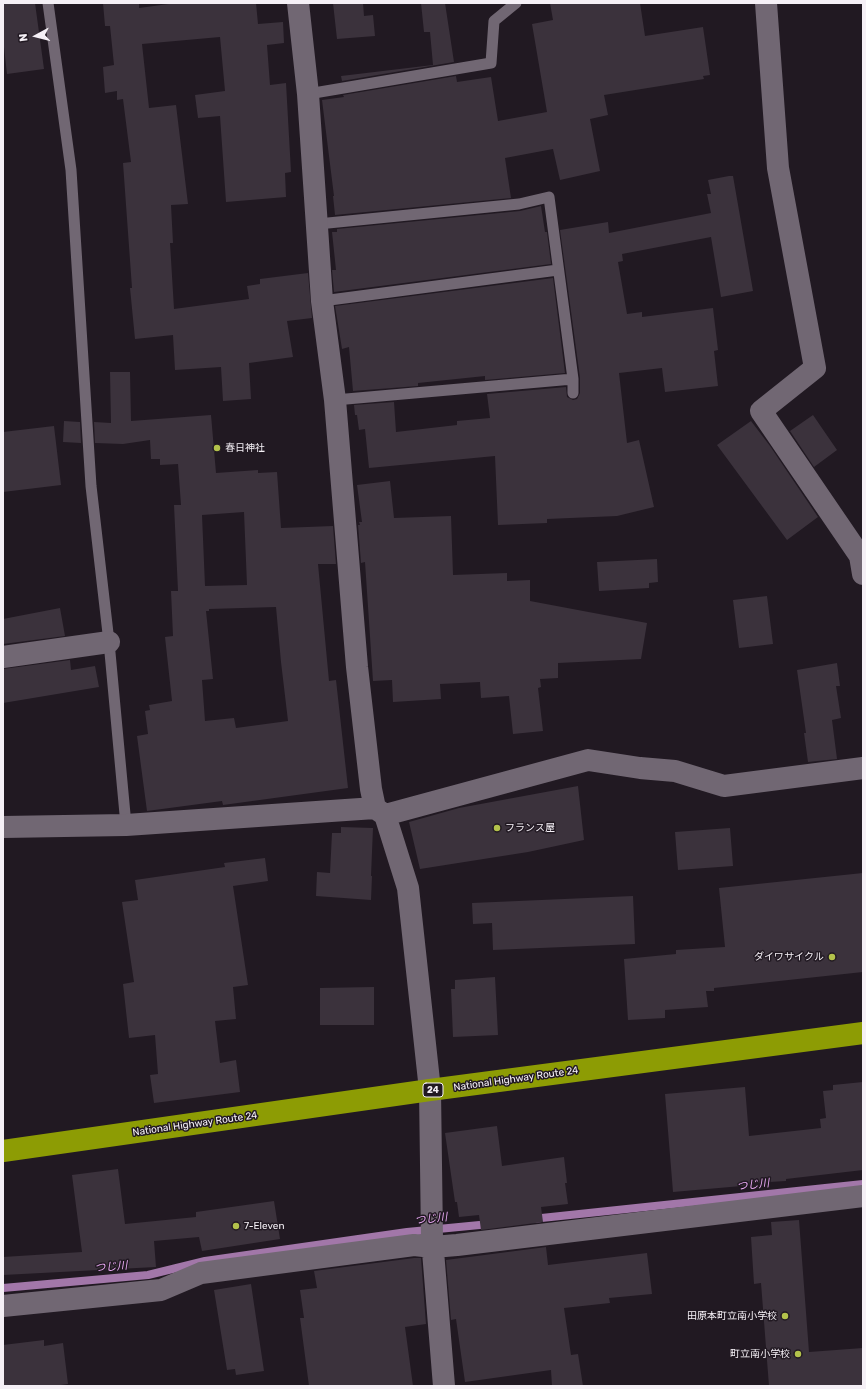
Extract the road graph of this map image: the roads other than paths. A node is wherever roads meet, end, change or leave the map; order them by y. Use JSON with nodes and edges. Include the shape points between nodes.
{"nodes":[{"id":1,"x":48,"y":3,"type":"edge"},
{"id":2,"x":298,"y":3,"type":"edge"},
{"id":3,"x":516,"y":3,"type":"edge"},
{"id":4,"x":766,"y":3,"type":"edge"},
{"id":5,"x":308,"y":94,"type":"junction"},
{"id":6,"x":318,"y":224,"type":"junction"},
{"id":7,"x":558,"y":270,"type":"junction"},
{"id":8,"x":322,"y":301,"type":"junction"},
{"id":9,"x":573,"y":379,"type":"junction"},
{"id":10,"x":573,"y":393,"type":"dead end"},
{"id":11,"x":335,"y":400,"type":"junction"},
{"id":12,"x":863,"y":574,"type":"edge"},
{"id":13,"x":109,"y":642,"type":"junction"},
{"id":14,"x":3,"y":657,"type":"edge"},
{"id":15,"x":863,"y":768,"type":"edge"},
{"id":16,"x":380,"y":811,"type":"junction"},
{"id":17,"x":126,"y":825,"type":"junction"},
{"id":18,"x":3,"y":828,"type":"edge"},
{"id":19,"x":863,"y":1033,"type":"edge"},
{"id":20,"x":430,"y":1090,"type":"junction"},
{"id":21,"x":3,"y":1151,"type":"edge"},
{"id":22,"x":863,"y":1196,"type":"edge"},
{"id":23,"x":432,"y":1237,"type":"junction"},
{"id":24,"x":3,"y":1306,"type":"edge"},
{"id":25,"x":444,"y":1386,"type":"edge"}],
"edges":[{"from":1,"to":13,"type":"lane","via":[[71,170],[91,486]]},
{"from":2,"to":5,"type":"street"},
{"from":3,"to":5,"type":"lane","via":[[494,21],[491,63]]},
{"from":4,"to":12,"type":"street","via":[[778,168],[815,368],[761,411],[860,556]]},
{"from":5,"to":6,"type":"street"},
{"from":6,"to":7,"type":"lane","via":[[519,204],[549,197]]},
{"from":6,"to":8,"type":"street"},
{"from":7,"to":8,"type":"lane"},
{"from":7,"to":9,"type":"lane"},
{"from":8,"to":11,"type":"street"},
{"from":9,"to":10,"type":"lane"},
{"from":9,"to":11,"type":"lane"},
{"from":11,"to":16,"type":"street","via":[[357,667],[371,789]]},
{"from":13,"to":14,"type":"street"},
{"from":13,"to":17,"type":"lane"},
{"from":15,"to":16,"type":"street","via":[[724,786],[675,771],[588,760]]},
{"from":16,"to":17,"type":"street"},
{"from":16,"to":20,"type":"street","via":[[408,888]]},
{"from":17,"to":18,"type":"street"},
{"from":19,"to":20,"type":"highway","name":"National Highway Route 24","number":"24"},
{"from":20,"to":21,"type":"highway","name":"National Highway Route 24","number":"24"},
{"from":20,"to":23,"type":"street"},
{"from":22,"to":23,"type":"street","via":[[457,1245]]},
{"from":23,"to":24,"type":"street","via":[[414,1245],[201,1273],[161,1290]]},
{"from":23,"to":25,"type":"street"}]}
